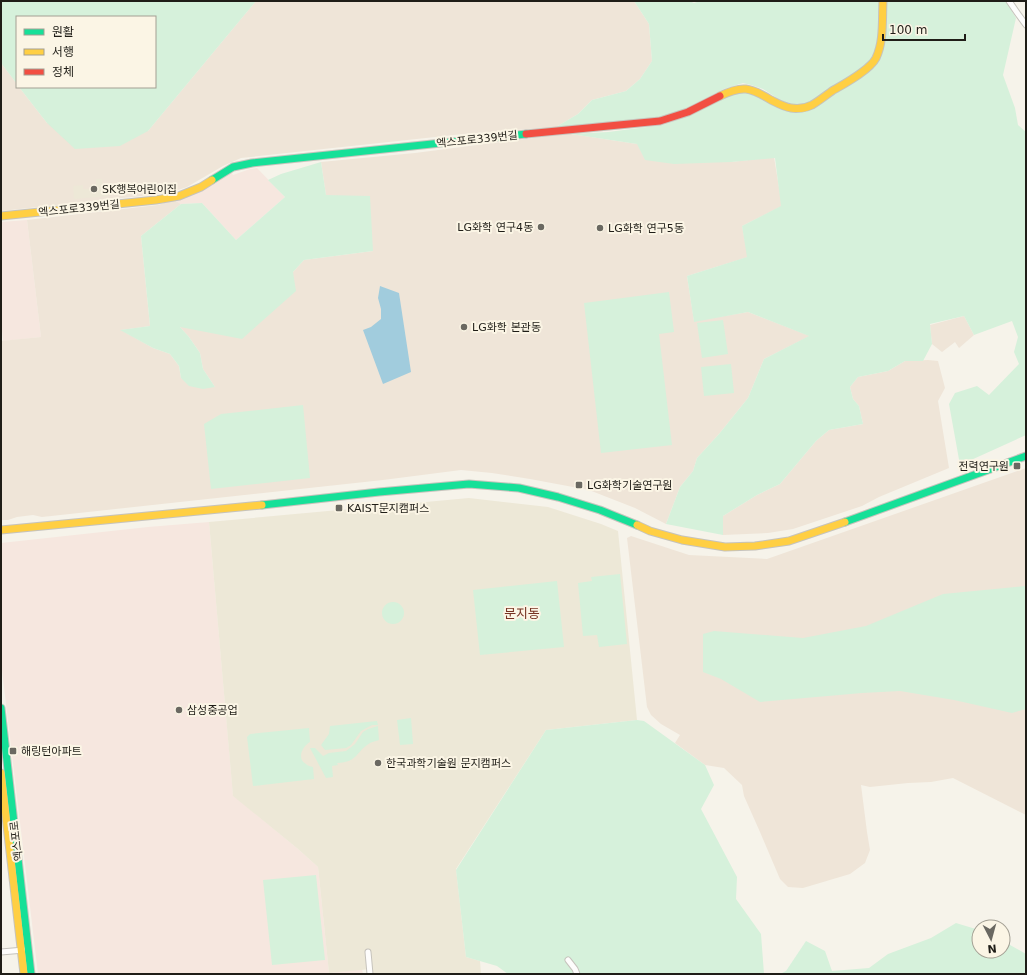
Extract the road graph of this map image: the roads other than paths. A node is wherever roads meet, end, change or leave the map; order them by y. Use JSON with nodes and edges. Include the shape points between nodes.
{"nodes":[{"id":1,"x":883,"y":1,"type":"edge"},
{"id":2,"x":1009,"y":1,"type":"edge"},
{"id":3,"x":1026,"y":25,"type":"edge"},
{"id":4,"x":1,"y":216,"type":"edge"},
{"id":5,"x":1026,"y":456,"type":"edge"},
{"id":6,"x":1,"y":530,"type":"edge"},
{"id":7,"x":1,"y":708,"type":"edge"},
{"id":8,"x":1,"y":773,"type":"edge"},
{"id":9,"x":29,"y":950,"type":"junction"},
{"id":10,"x":21,"y":951,"type":"junction"},
{"id":11,"x":1,"y":952,"type":"edge"},
{"id":12,"x":368,"y":952,"type":"dead end"},
{"id":13,"x":568,"y":960,"type":"dead end"},
{"id":14,"x":24,"y":974,"type":"edge"},
{"id":15,"x":31,"y":974,"type":"edge"},
{"id":16,"x":370,"y":974,"type":"edge"},
{"id":17,"x":577,"y":974,"type":"edge"}],
"edges":[{"from":1,"to":4,"type":"main road","name":"엑스포로339번길","via":[[880,47],[875,60],[859,74],[804,107],[790,108],[758,91],[740,87],[669,120],[252,162],[233,167],[201,187],[179,196]]},
{"from":2,"to":3,"type":"street"},
{"from":5,"to":6,"type":"main road","via":[[827,529],[789,541],[755,546],[725,547],[682,540],[558,497],[519,488],[469,484]]},
{"from":7,"to":9,"type":"main road","name":"엑스포로"},
{"from":8,"to":10,"type":"main road","name":"엑스포로"},
{"from":9,"to":10,"type":"street"},
{"from":9,"to":15,"type":"main road","name":"엑스포로"},
{"from":10,"to":11,"type":"street"},
{"from":10,"to":14,"type":"main road","name":"엑스포로"},
{"from":12,"to":16,"type":"street"},
{"from":13,"to":17,"type":"street"}]}
